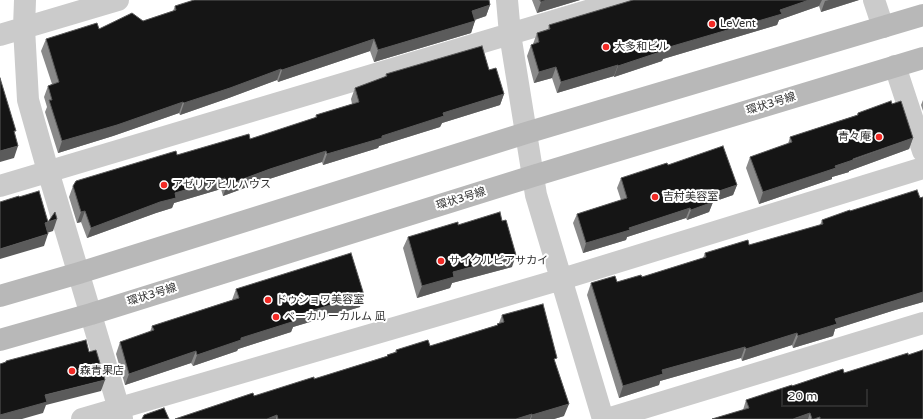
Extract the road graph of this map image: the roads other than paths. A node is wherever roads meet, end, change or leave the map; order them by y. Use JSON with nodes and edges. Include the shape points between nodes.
{"nodes":[{"id":1,"x":26,"y":0,"type":"edge"},
{"id":2,"x":118,"y":0,"type":"edge"},
{"id":3,"x":507,"y":0,"type":"edge"},
{"id":4,"x":624,"y":0,"type":"edge"},
{"id":5,"x":874,"y":0,"type":"edge"},
{"id":6,"x":923,"y":15,"type":"edge"},
{"id":7,"x":883,"y":26,"type":"junction"},
{"id":8,"x":24,"y":28,"type":"junction"},
{"id":9,"x":510,"y":34,"type":"junction"},
{"id":10,"x":0,"y":35,"type":"edge"},
{"id":11,"x":923,"y":58,"type":"edge"},
{"id":12,"x":896,"y":66,"type":"junction"},
{"id":13,"x":526,"y":133,"type":"junction"},
{"id":14,"x":923,"y":151,"type":"edge"},
{"id":15,"x":923,"y":168,"type":"edge"},
{"id":16,"x":48,"y":171,"type":"junction"},
{"id":17,"x":533,"y":176,"type":"junction"},
{"id":18,"x":0,"y":186,"type":"edge"},
{"id":19,"x":79,"y":273,"type":"junction"},
{"id":20,"x":562,"y":279,"type":"junction"},
{"id":21,"x":0,"y":296,"type":"edge"},
{"id":22,"x":91,"y":314,"type":"junction"},
{"id":23,"x":923,"y":323,"type":"edge"},
{"id":24,"x":0,"y":340,"type":"edge"},
{"id":25,"x":120,"y":413,"type":"edge"},
{"id":26,"x":82,"y":419,"type":"edge"},
{"id":27,"x":604,"y":419,"type":"edge"},
{"id":28,"x":608,"y":419,"type":"edge"}],
"edges":[{"from":1,"to":8,"type":"street"},
{"from":2,"to":8,"type":"street"},
{"from":3,"to":9,"type":"street"},
{"from":4,"to":9,"type":"street"},
{"from":5,"to":7,"type":"street"},
{"from":6,"to":7,"type":"street"},
{"from":7,"to":13,"type":"street"},
{"from":8,"to":10,"type":"street"},
{"from":8,"to":16,"type":"street","via":[[28,100]]},
{"from":9,"to":13,"type":"street"},
{"from":9,"to":16,"type":"street"},
{"from":11,"to":12,"type":"street","name":"環状3号線"},
{"from":12,"to":14,"type":"street"},
{"from":12,"to":17,"type":"street","name":"環状3号線"},
{"from":13,"to":17,"type":"street"},
{"from":13,"to":19,"type":"street"},
{"from":15,"to":20,"type":"street"},
{"from":16,"to":18,"type":"street"},
{"from":16,"to":19,"type":"street"},
{"from":17,"to":20,"type":"street","via":[[536,195]]},
{"from":17,"to":22,"type":"street","name":"環状3号線"},
{"from":19,"to":21,"type":"street"},
{"from":19,"to":22,"type":"street"},
{"from":20,"to":25,"type":"street"},
{"from":20,"to":27,"type":"street"},
{"from":22,"to":24,"type":"street","name":"環状3号線"},
{"from":22,"to":25,"type":"street"},
{"from":23,"to":28,"type":"street"},
{"from":25,"to":26,"type":"street"}]}
